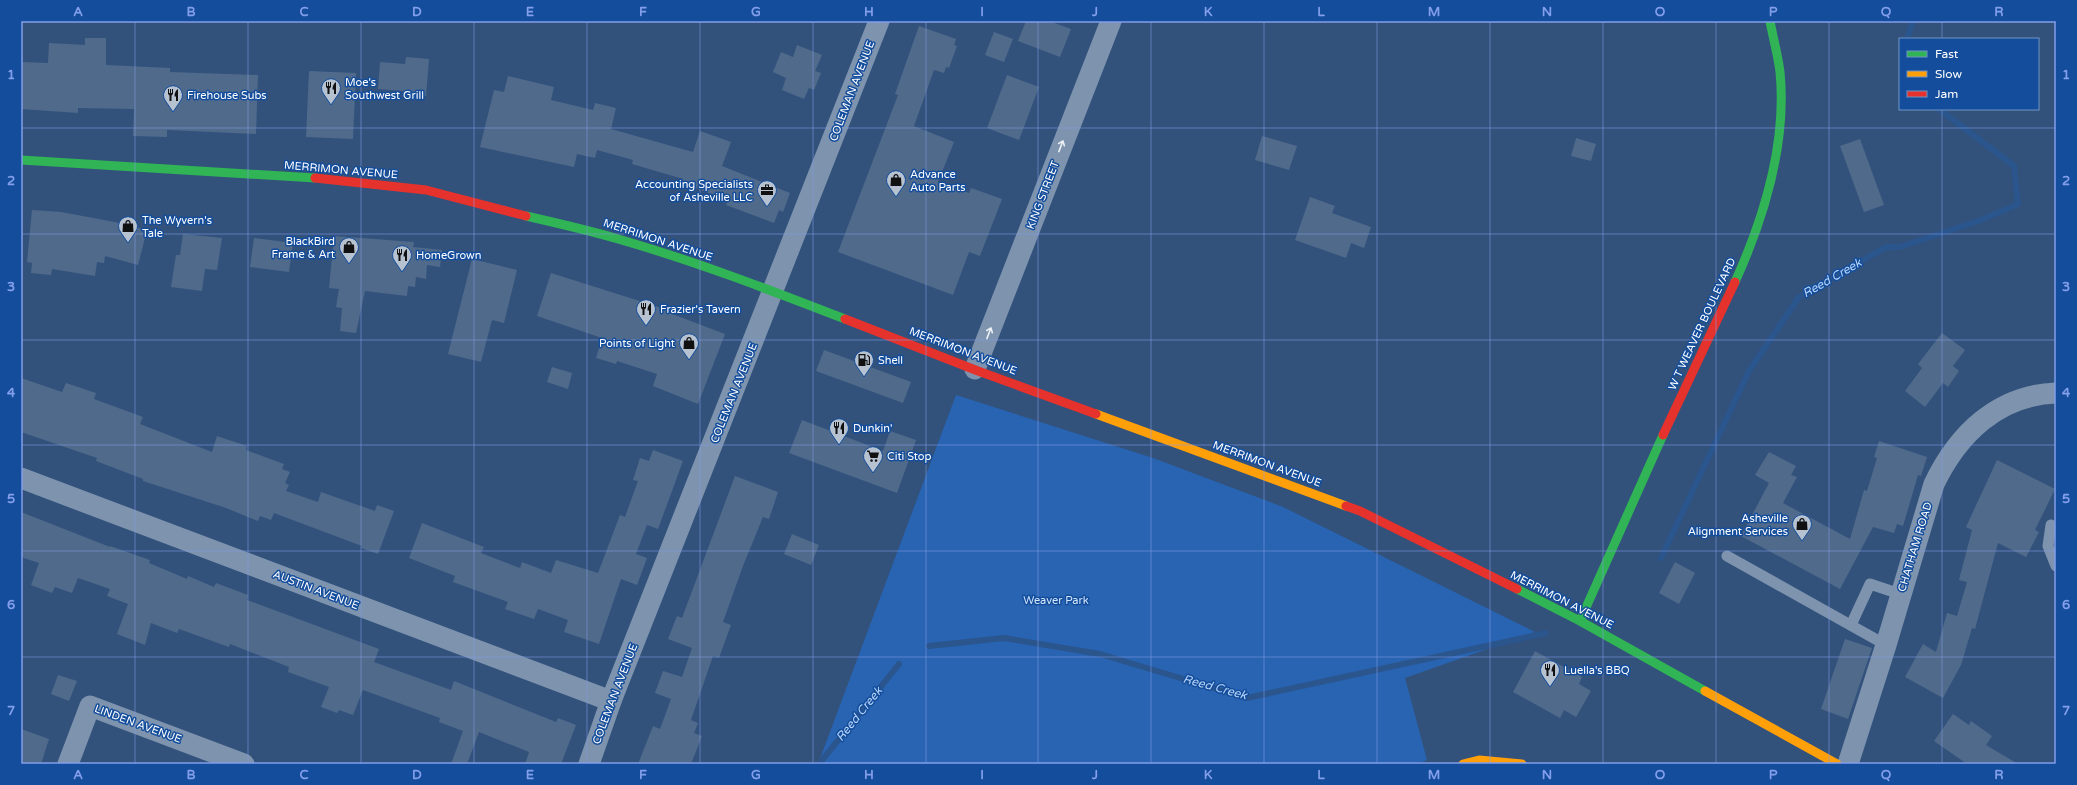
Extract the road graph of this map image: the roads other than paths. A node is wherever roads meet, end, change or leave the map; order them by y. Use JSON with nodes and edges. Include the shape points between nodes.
{"nodes":[{"id":1,"x":879,"y":21,"type":"edge"},
{"id":2,"x":1111,"y":21,"type":"edge"},
{"id":3,"x":1770,"y":21,"type":"edge"},
{"id":4,"x":21,"y":160,"type":"edge"},
{"id":5,"x":774,"y":291,"type":"junction"},
{"id":6,"x":975,"y":369,"type":"junction"},
{"id":7,"x":2056,"y":393,"type":"edge"},
{"id":8,"x":21,"y":478,"type":"edge"},
{"id":9,"x":2051,"y":525,"type":"dead end"},
{"id":10,"x":1727,"y":556,"type":"dead end"},
{"id":11,"x":2056,"y":566,"type":"edge"},
{"id":12,"x":1900,"y":594,"type":"junction"},
{"id":13,"x":1580,"y":621,"type":"junction"},
{"id":14,"x":1851,"y":625,"type":"junction"},
{"id":15,"x":1886,"y":645,"type":"junction"},
{"id":16,"x":611,"y":701,"type":"junction"},
{"id":17,"x":68,"y":764,"type":"edge"},
{"id":18,"x":244,"y":764,"type":"edge"},
{"id":19,"x":589,"y":764,"type":"edge"},
{"id":20,"x":1463,"y":764,"type":"edge"},
{"id":21,"x":1522,"y":764,"type":"edge"},
{"id":22,"x":1837,"y":764,"type":"edge"},
{"id":23,"x":1848,"y":764,"type":"edge"}],
"edges":[{"from":1,"to":5,"type":"street","name":"COLEMAN AVENUE"},
{"from":6,"to":2,"type":"street","name":"KING STREET","one_way":true},
{"from":3,"to":13,"type":"main road","name":"W T WEAVER BOULEVARD","via":[[1778,53],[1781,82],[1778,135],[1765,202],[1748,253]]},
{"from":4,"to":5,"type":"main road","name":"MERRIMON AVENUE","via":[[311,178],[426,190],[618,239]]},
{"from":5,"to":6,"type":"main road","name":"MERRIMON AVENUE"},
{"from":5,"to":16,"type":"street","name":"COLEMAN AVENUE"},
{"from":6,"to":13,"type":"main road","name":"MERRIMON AVENUE","via":[[1360,511]]},
{"from":7,"to":12,"type":"street","name":"CHATHAM ROAD","via":[[2020,398],[2001,407],[1976,425],[1957,445],[1934,484]]},
{"from":8,"to":16,"type":"street","name":"AUSTIN AVENUE"},
{"from":9,"to":11,"type":"lane","via":[[2048,546]]},
{"from":10,"to":14,"type":"lane"},
{"from":12,"to":14,"type":"lane","via":[[1870,584]]},
{"from":12,"to":15,"type":"street","name":"CHATHAM ROAD"},
{"from":13,"to":22,"type":"main road","name":"MERRIMON AVENUE"},
{"from":14,"to":15,"type":"lane"},
{"from":15,"to":23,"type":"street","name":"CHATHAM ROAD"},
{"from":16,"to":19,"type":"street","name":"COLEMAN AVENUE"},
{"from":17,"to":18,"type":"street","name":"LINDEN AVENUE","via":[[90,706]]},
{"from":20,"to":21,"type":"main road","via":[[1479,760]]}]}
